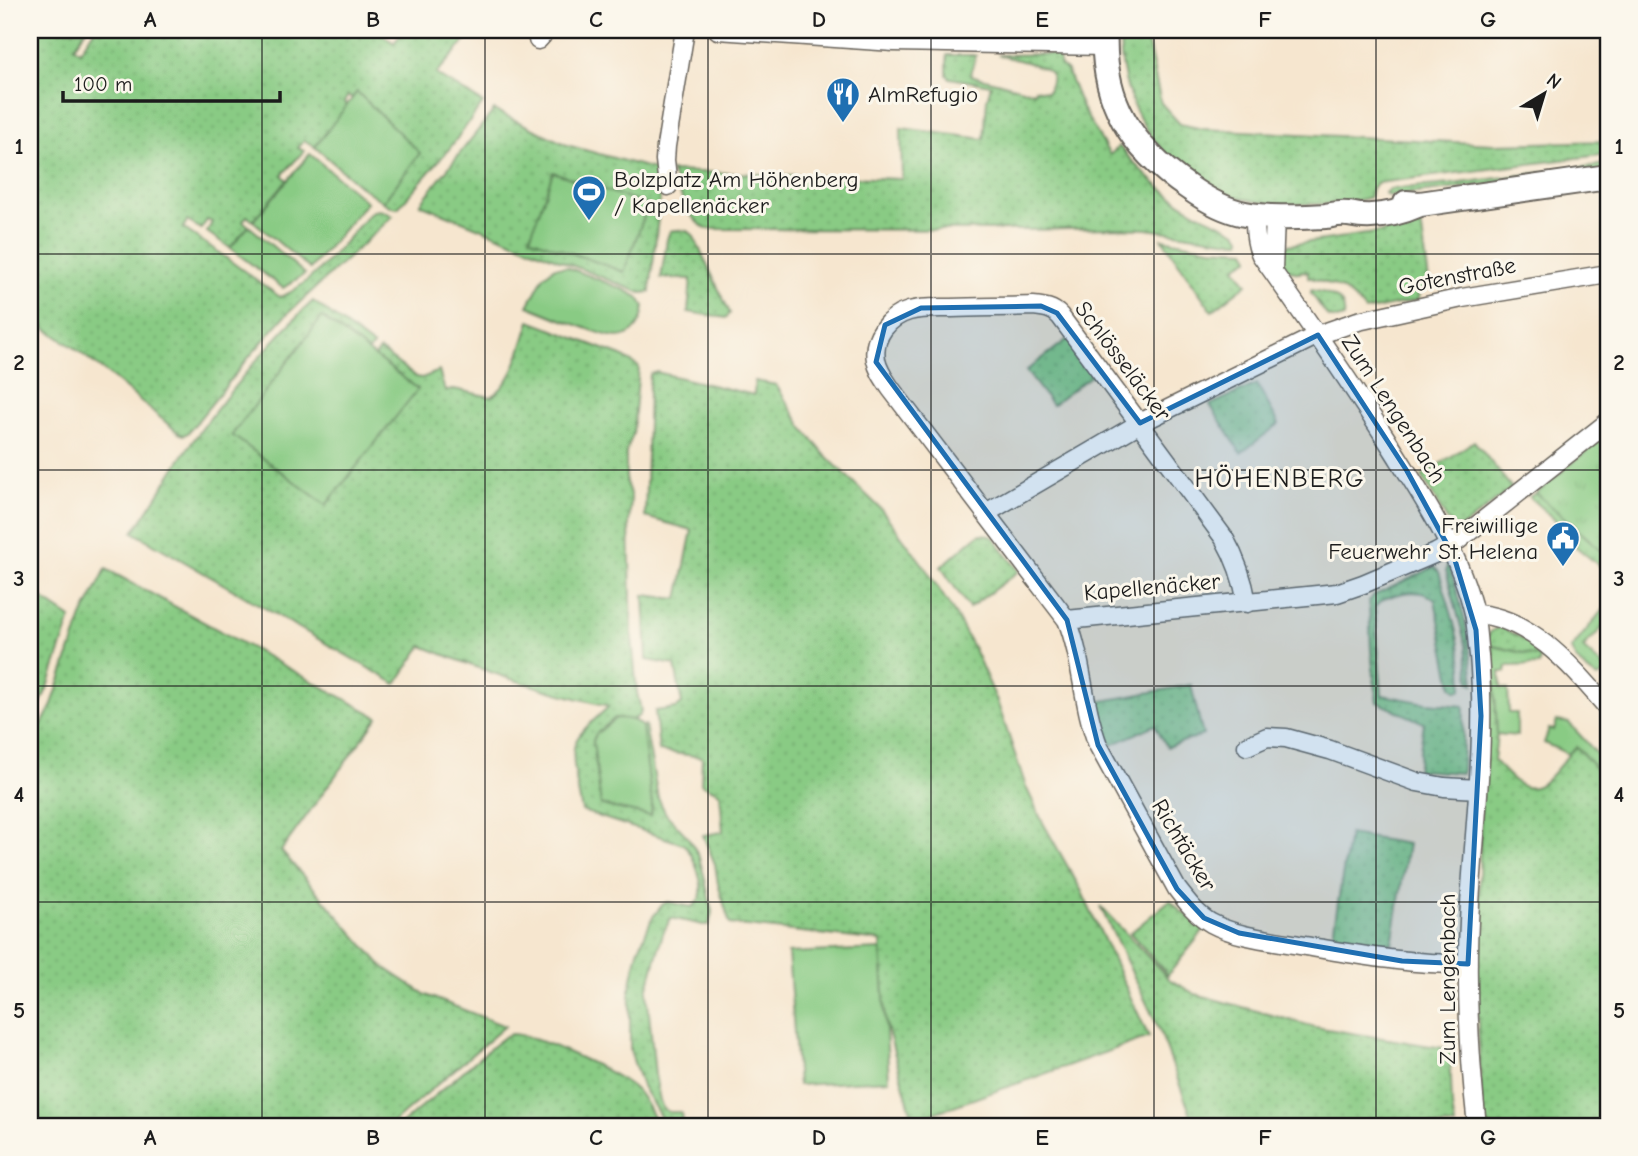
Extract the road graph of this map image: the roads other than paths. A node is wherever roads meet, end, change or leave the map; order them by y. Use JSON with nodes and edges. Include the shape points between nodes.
{"nodes":[{"id":1,"x":685,"y":30,"type":"edge"},
{"id":2,"x":718,"y":30,"type":"edge"},
{"id":3,"x":1104,"y":38,"type":"edge"},
{"id":4,"x":1608,"y":177,"type":"edge"},
{"id":5,"x":668,"y":187,"type":"dead end"},
{"id":6,"x":1265,"y":216,"type":"junction"},
{"id":7,"x":1608,"y":274,"type":"edge"},
{"id":8,"x":1318,"y":335,"type":"junction"},
{"id":9,"x":1608,"y":422,"type":"edge"},
{"id":10,"x":1140,"y":423,"type":"junction"},
{"id":11,"x":986,"y":513,"type":"junction"},
{"id":12,"x":1449,"y":546,"type":"junction"},
{"id":13,"x":1247,"y":603,"type":"junction"},
{"id":14,"x":1474,"y":614,"type":"junction"},
{"id":15,"x":1067,"y":620,"type":"junction"},
{"id":16,"x":1608,"y":708,"type":"edge"},
{"id":17,"x":1247,"y":746,"type":"dead end"},
{"id":18,"x":1478,"y":789,"type":"junction"},
{"id":19,"x":1468,"y":964,"type":"junction"},
{"id":20,"x":1477,"y":1126,"type":"edge"}],
"edges":[{"from":1,"to":5,"type":"street","via":[[666,146]]},
{"from":2,"to":3,"type":"street","via":[[894,42]]},
{"from":3,"to":6,"type":"main road","via":[[1115,102],[1140,146],[1206,199],[1234,211]]},
{"from":4,"to":6,"type":"main road","via":[[1420,204],[1373,205],[1347,214]]},
{"from":6,"to":8,"type":"street","name":"Zum Lengenbach","via":[[1273,270]]},
{"from":7,"to":8,"type":"street","name":"Gotenstraße","via":[[1462,298],[1358,321]]},
{"from":8,"to":10,"type":"street"},
{"from":8,"to":12,"type":"street","name":"Zum Lengenbach","via":[[1407,471]]},
{"from":9,"to":12,"type":"street","name":"Kapellenäcker"},
{"from":10,"to":11,"type":"street"},
{"from":10,"to":11,"type":"street","name":"Schlösseläcker","via":[[1054,311],[1041,306],[921,308],[900,314],[885,326],[878,340],[879,369]]},
{"from":10,"to":13,"type":"street","name":"Schlösseläcker","via":[[1224,538],[1234,555]]},
{"from":11,"to":15,"type":"street","name":"Kapellenäcker"},
{"from":12,"to":13,"type":"street","name":"Kapellenäcker","via":[[1346,591]]},
{"from":12,"to":14,"type":"street","name":"Zum Lengenbach"},
{"from":13,"to":15,"type":"street","name":"Kapellenäcker"},
{"from":14,"to":16,"type":"street","via":[[1502,618],[1556,652]]},
{"from":14,"to":18,"type":"street","name":"Zum Lengenbach","via":[[1481,698]]},
{"from":15,"to":19,"type":"street","name":"Richtäcker","via":[[1098,745],[1177,889],[1199,914],[1211,923],[1257,937],[1402,961]]},
{"from":17,"to":18,"type":"street","via":[[1266,737],[1286,738],[1416,782]]},
{"from":18,"to":19,"type":"street","name":"Zum Lengenbach"},
{"from":19,"to":20,"type":"street","name":"Zum Lengenbach"}]}
